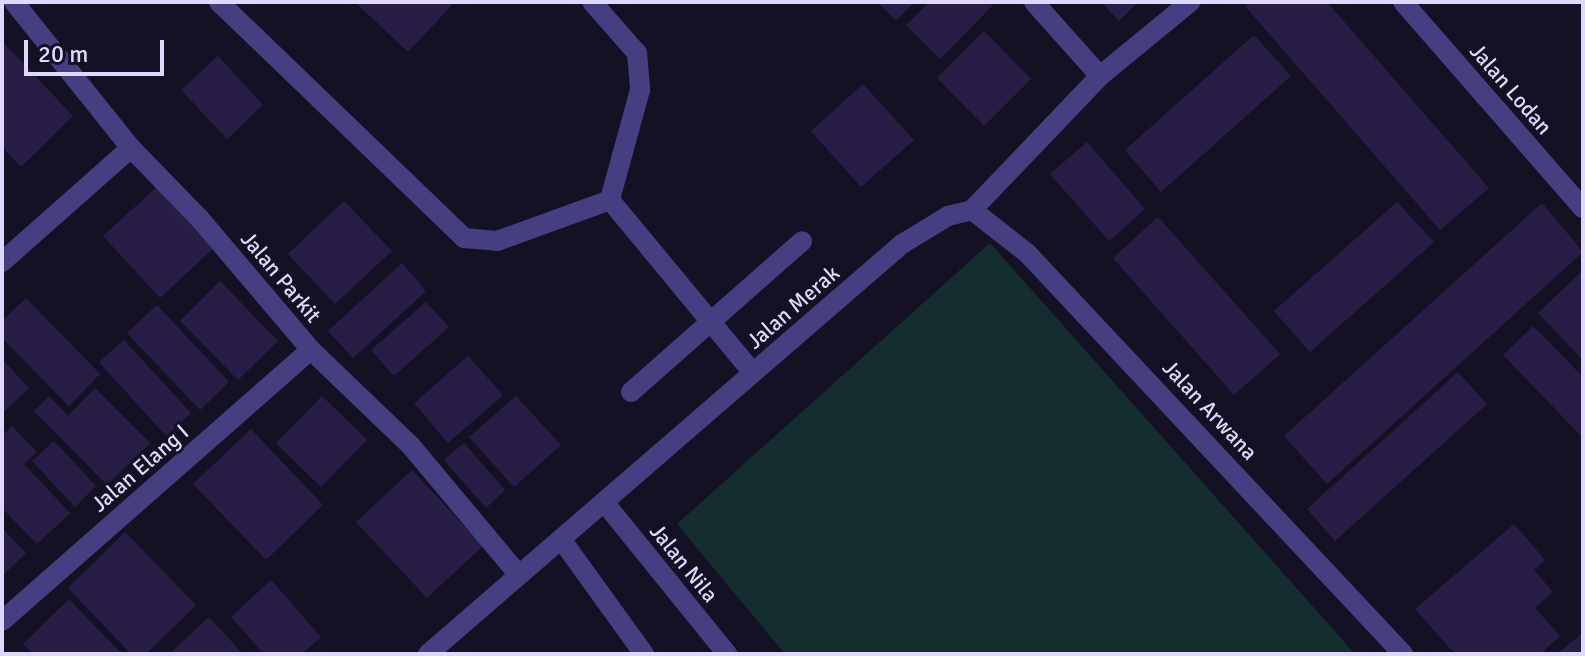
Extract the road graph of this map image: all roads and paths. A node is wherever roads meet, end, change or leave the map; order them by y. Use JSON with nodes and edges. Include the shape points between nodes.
{"nodes":[{"id":1,"x":14,"y":2,"type":"edge"},
{"id":2,"x":219,"y":2,"type":"edge"},
{"id":3,"x":592,"y":2,"type":"edge"},
{"id":4,"x":1034,"y":2,"type":"edge"},
{"id":5,"x":1190,"y":2,"type":"edge"},
{"id":6,"x":1403,"y":2,"type":"edge"},
{"id":7,"x":1100,"y":76,"type":"junction"},
{"id":8,"x":131,"y":148,"type":"junction"},
{"id":9,"x":610,"y":200,"type":"junction"},
{"id":10,"x":1583,"y":208,"type":"edge"},
{"id":11,"x":972,"y":210,"type":"junction"},
{"id":12,"x":802,"y":241,"type":"dead end"},
{"id":13,"x":2,"y":262,"type":"edge"},
{"id":14,"x":711,"y":320,"type":"junction"},
{"id":15,"x":311,"y":350,"type":"junction"},
{"id":16,"x":753,"y":373,"type":"junction"},
{"id":17,"x":631,"y":392,"type":"dead end"},
{"id":18,"x":604,"y":502,"type":"junction"},
{"id":19,"x":561,"y":539,"type":"junction"},
{"id":20,"x":519,"y":575,"type":"junction"},
{"id":21,"x":2,"y":621,"type":"edge"},
{"id":22,"x":428,"y":654,"type":"edge"},
{"id":23,"x":644,"y":654,"type":"edge"},
{"id":24,"x":727,"y":654,"type":"edge"},
{"id":25,"x":1403,"y":654,"type":"edge"}],
"edges":[{"from":1,"to":8,"type":"street","name":"Jalan Parkit"},
{"from":2,"to":9,"type":"street","via":[[464,238],[497,241]]},
{"from":3,"to":9,"type":"street","via":[[637,53],[640,90]]},
{"from":4,"to":7,"type":"street"},
{"from":5,"to":7,"type":"street","name":"Jalan Merak"},
{"from":6,"to":10,"type":"street","name":"Jalan Lodan"},
{"from":7,"to":11,"type":"street","name":"Jalan Merak"},
{"from":8,"to":13,"type":"street"},
{"from":8,"to":15,"type":"street","name":"Jalan Parkit","via":[[200,219]]},
{"from":9,"to":14,"type":"street"},
{"from":11,"to":16,"type":"street","name":"Jalan Merak","via":[[948,216],[902,244]]},
{"from":11,"to":25,"type":"street","name":"Jalan Arwana","via":[[1027,253]]},
{"from":12,"to":14,"type":"street"},
{"from":14,"to":16,"type":"street"},
{"from":14,"to":17,"type":"street"},
{"from":15,"to":20,"type":"street","name":"Jalan Parkit","via":[[411,446]]},
{"from":15,"to":21,"type":"street","name":"Jalan Elang I"},
{"from":16,"to":18,"type":"street","name":"Jalan Merak"},
{"from":18,"to":19,"type":"street","name":"Jalan Merak"},
{"from":18,"to":24,"type":"street","name":"Jalan Nila"},
{"from":19,"to":20,"type":"street","name":"Jalan Merak"},
{"from":19,"to":23,"type":"street"},
{"from":20,"to":22,"type":"street","name":"Jalan Merak"}]}
